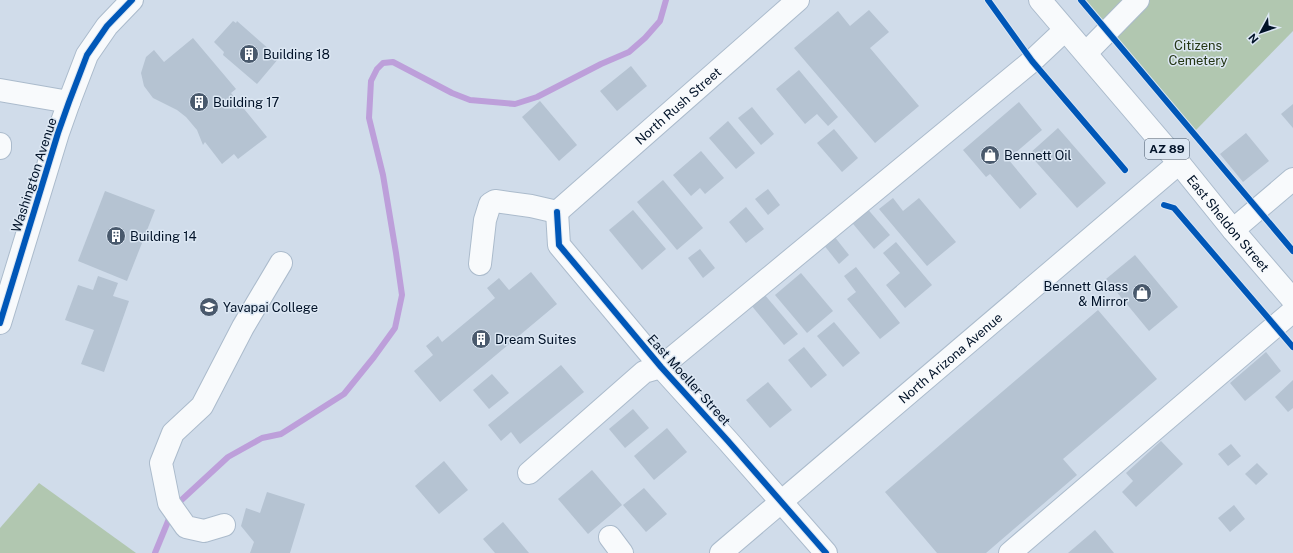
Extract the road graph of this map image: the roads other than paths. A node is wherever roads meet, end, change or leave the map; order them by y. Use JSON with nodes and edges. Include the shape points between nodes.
{"nodes":[{"id":1,"x":132,"y":0,"type":"edge"},
{"id":2,"x":798,"y":0,"type":"edge"},
{"id":3,"x":1040,"y":0,"type":"edge"},
{"id":4,"x":1138,"y":0,"type":"edge"},
{"id":5,"x":1065,"y":30,"type":"junction"},
{"id":6,"x":1086,"y":53,"type":"junction"},
{"id":7,"x":0,"y":90,"type":"edge"},
{"id":8,"x":69,"y":102,"type":"junction"},
{"id":9,"x":0,"y":144,"type":"edge"},
{"id":10,"x":0,"y":148,"type":"edge"},
{"id":11,"x":1179,"y":164,"type":"junction"},
{"id":12,"x":1293,"y":179,"type":"edge"},
{"id":13,"x":557,"y":212,"type":"junction"},
{"id":14,"x":1233,"y":230,"type":"junction"},
{"id":15,"x":281,"y":263,"type":"dead end"},
{"id":16,"x":480,"y":264,"type":"dead end"},
{"id":17,"x":4,"y":292,"type":"edge"},
{"id":18,"x":1293,"y":300,"type":"edge"},
{"id":19,"x":1293,"y":311,"type":"edge"},
{"id":20,"x":0,"y":323,"type":"edge"},
{"id":21,"x":661,"y":367,"type":"junction"},
{"id":22,"x":529,"y":473,"type":"dead end"},
{"id":23,"x":781,"y":502,"type":"junction"},
{"id":24,"x":224,"y":525,"type":"dead end"},
{"id":25,"x":721,"y":553,"type":"edge"},
{"id":26,"x":826,"y":553,"type":"edge"},
{"id":27,"x":1010,"y":553,"type":"edge"}],
"edges":[{"from":1,"to":8,"type":"street","name":"Washington Avenue","via":[[107,26],[87,55]]},
{"from":2,"to":13,"type":"street","name":"North Rush Street"},
{"from":3,"to":5,"type":"street","name":"East Sheldon Street","number":"AZ 89"},
{"from":4,"to":6,"type":"street"},
{"from":5,"to":6,"type":"street","name":"East Sheldon Street","number":"AZ 89"},
{"from":5,"to":21,"type":"street","via":[[1032,61]]},
{"from":6,"to":11,"type":"street","name":"East Sheldon Street","number":"AZ 89"},
{"from":7,"to":8,"type":"street"},
{"from":8,"to":17,"type":"street","name":"Washington Avenue","via":[[35,208]]},
{"from":9,"to":10,"type":"street"},
{"from":11,"to":14,"type":"street","name":"East Sheldon Street","number":"AZ 89"},
{"from":11,"to":23,"type":"street","name":"North Arizona Avenue"},
{"from":12,"to":14,"type":"street"},
{"from":13,"to":16,"type":"street","via":[[495,201],[490,204],[485,220]]},
{"from":13,"to":21,"type":"street","name":"East Moeller Street","via":[[560,245]]},
{"from":14,"to":18,"type":"street","name":"East Sheldon Street","number":"AZ 89"},
{"from":15,"to":24,"type":"street","via":[[243,327],[202,406],[173,433],[161,463],[169,503],[186,527],[204,531]]},
{"from":17,"to":20,"type":"street","name":"Washington Avenue"},
{"from":19,"to":27,"type":"street"},
{"from":21,"to":22,"type":"street","via":[[644,372]]},
{"from":21,"to":23,"type":"street","name":"East Moeller Street"},
{"from":23,"to":25,"type":"street","name":"North Arizona Avenue"},
{"from":23,"to":26,"type":"street","name":"East Moeller Street"}]}
